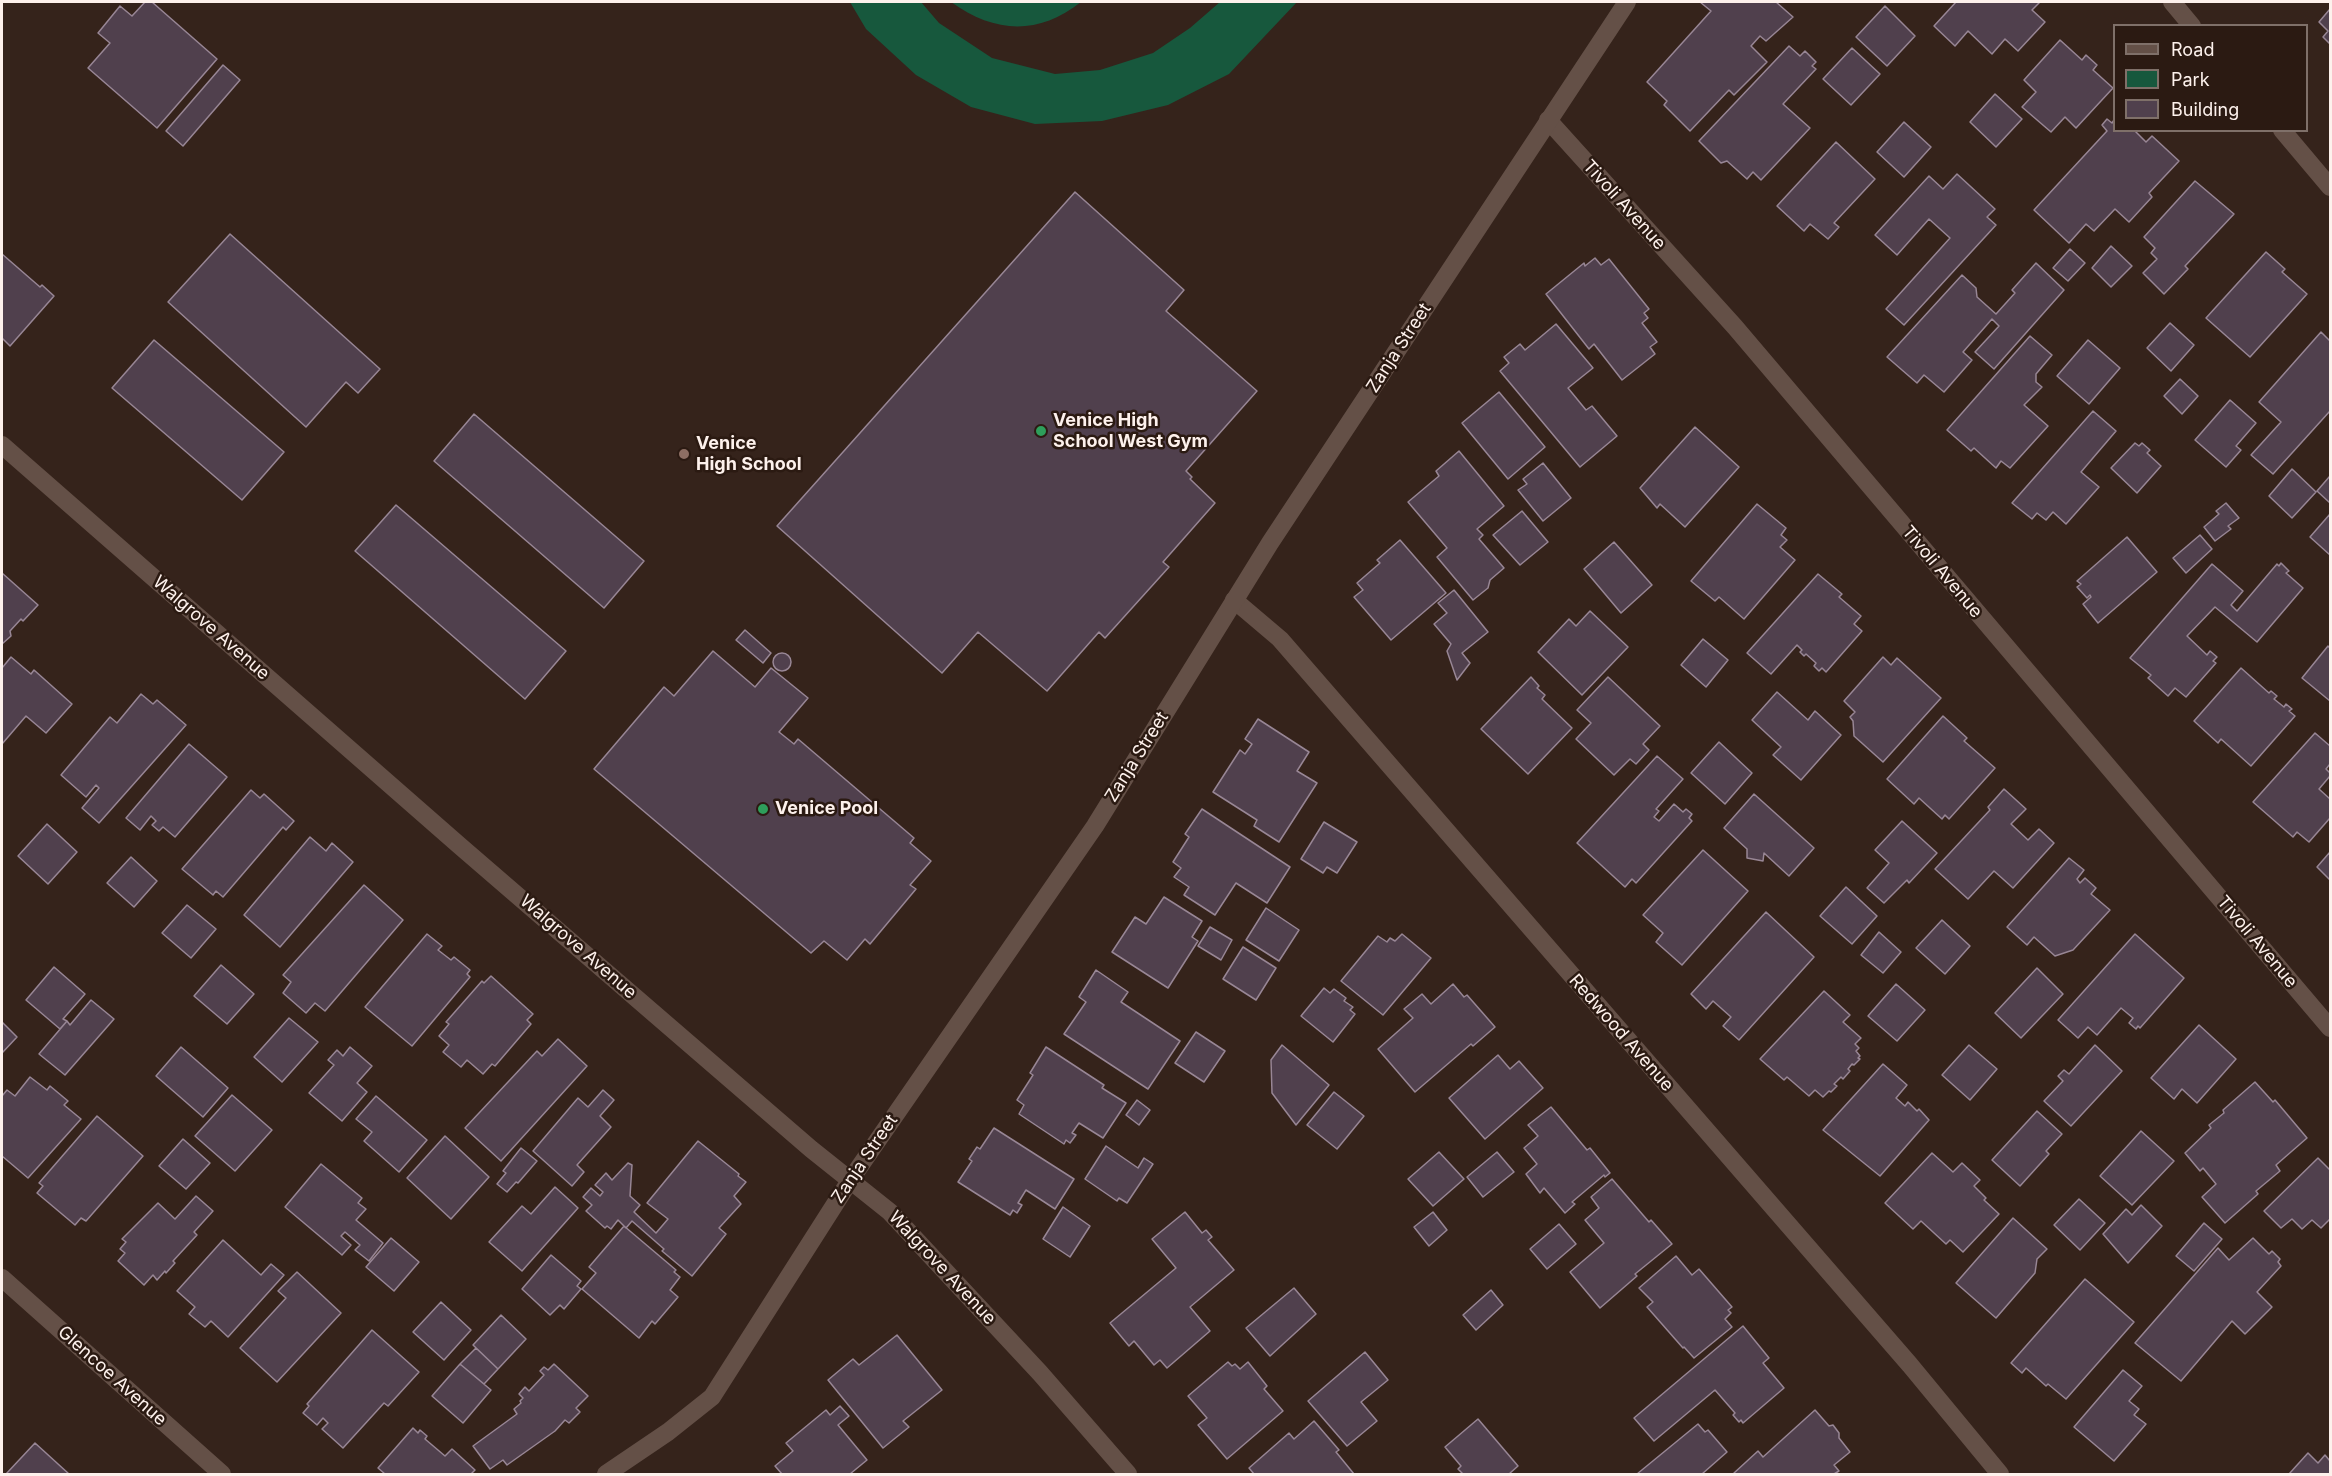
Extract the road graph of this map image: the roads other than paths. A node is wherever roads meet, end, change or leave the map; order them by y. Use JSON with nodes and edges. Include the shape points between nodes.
{"nodes":[{"id":1,"x":1627,"y":2,"type":"edge"},
{"id":2,"x":2172,"y":2,"type":"edge"},
{"id":3,"x":2190,"y":24,"type":"edge"},
{"id":4,"x":1548,"y":120,"type":"junction"},
{"id":5,"x":2284,"y":132,"type":"edge"},
{"id":6,"x":2331,"y":187,"type":"edge"},
{"id":7,"x":2,"y":445,"type":"edge"},
{"id":8,"x":1234,"y":600,"type":"junction"},
{"id":9,"x":2331,"y":1028,"type":"edge"},
{"id":10,"x":850,"y":1179,"type":"junction"},
{"id":11,"x":2,"y":1278,"type":"edge"},
{"id":12,"x":222,"y":1474,"type":"edge"},
{"id":13,"x":606,"y":1474,"type":"edge"},
{"id":14,"x":1128,"y":1474,"type":"edge"},
{"id":15,"x":2000,"y":1474,"type":"edge"}],
"edges":[{"from":1,"to":4,"type":"street","name":"Zanja Street"},
{"from":2,"to":3,"type":"street"},
{"from":4,"to":8,"type":"street","name":"Zanja Street"},
{"from":4,"to":9,"type":"street","name":"Tivoli Avenue","via":[[1735,327]]},
{"from":5,"to":6,"type":"street"},
{"from":7,"to":10,"type":"street","name":"Walgrove Avenue","via":[[460,846]]},
{"from":8,"to":10,"type":"street","name":"Zanja Street","via":[[1095,826]]},
{"from":8,"to":15,"type":"street","name":"Redwood Avenue","via":[[1280,639],[1910,1365]]},
{"from":10,"to":13,"type":"street","name":"Zanja Street","via":[[712,1397]]},
{"from":10,"to":14,"type":"street","name":"Walgrove Avenue","via":[[890,1212]]},
{"from":11,"to":12,"type":"street","name":"Glencoe Avenue"}]}
